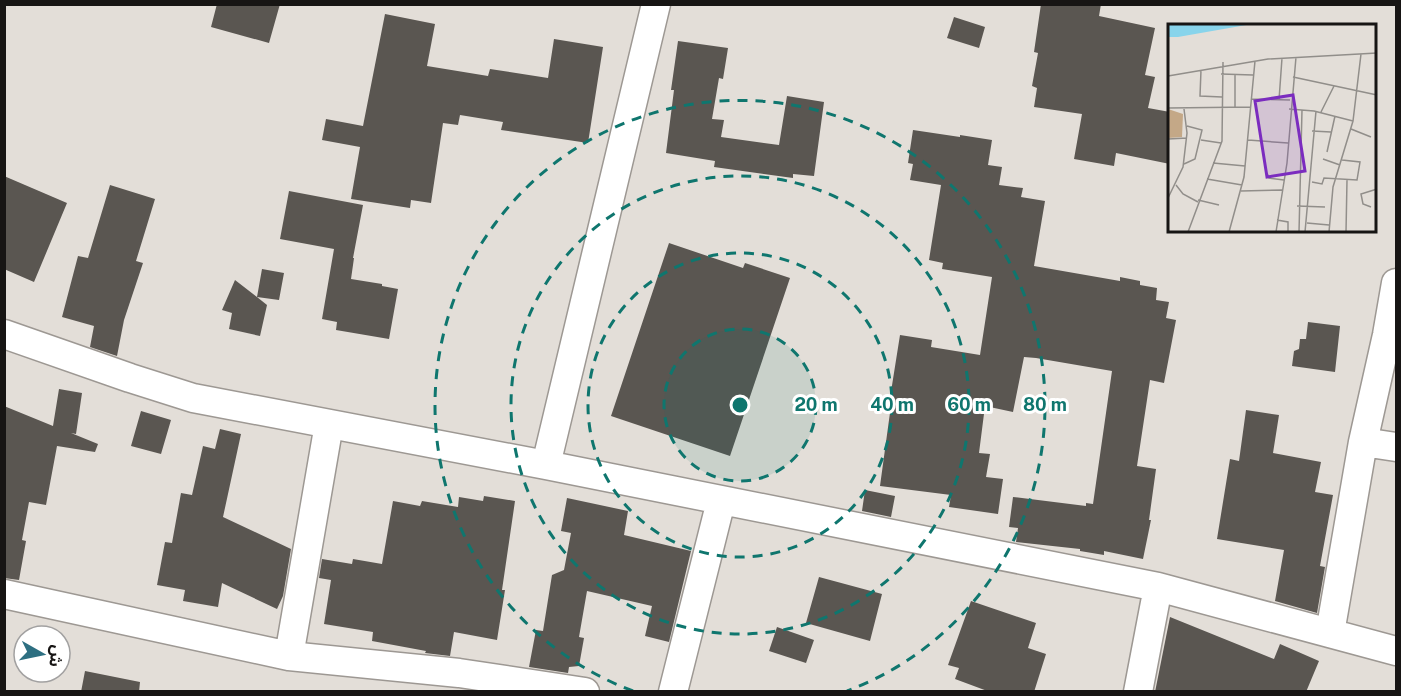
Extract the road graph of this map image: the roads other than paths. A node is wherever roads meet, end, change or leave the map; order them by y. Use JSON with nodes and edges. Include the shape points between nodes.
{"nodes":[{"id":1,"x":656,"y":4,"type":"edge"},
{"id":2,"x":1396,"y":283,"type":"edge"},
{"id":3,"x":4,"y":334,"type":"edge"},
{"id":4,"x":328,"y":424,"type":"junction"},
{"id":5,"x":1363,"y":442,"type":"junction"},
{"id":6,"x":1396,"y":447,"type":"edge"},
{"id":7,"x":546,"y":465,"type":"junction"},
{"id":8,"x":721,"y":501,"type":"junction"},
{"id":9,"x":1158,"y":587,"type":"junction"},
{"id":10,"x":4,"y":594,"type":"edge"},
{"id":11,"x":1330,"y":633,"type":"junction"},
{"id":12,"x":1396,"y":651,"type":"edge"},
{"id":13,"x":289,"y":656,"type":"junction"},
{"id":14,"x":585,"y":692,"type":"edge"},
{"id":15,"x":673,"y":692,"type":"edge"},
{"id":16,"x":1138,"y":692,"type":"edge"}],
"edges":[{"from":1,"to":7,"type":"street"},
{"from":2,"to":5,"type":"street"},
{"from":3,"to":4,"type":"street","via":[[193,398]]},
{"from":4,"to":7,"type":"street"},
{"from":4,"to":13,"type":"street"},
{"from":5,"to":6,"type":"street"},
{"from":5,"to":11,"type":"street"},
{"from":7,"to":8,"type":"street"},
{"from":8,"to":9,"type":"street"},
{"from":8,"to":15,"type":"street"},
{"from":9,"to":11,"type":"street"},
{"from":9,"to":16,"type":"street"},
{"from":10,"to":13,"type":"street"},
{"from":11,"to":12,"type":"street"},
{"from":13,"to":14,"type":"street","via":[[459,673]]}]}
